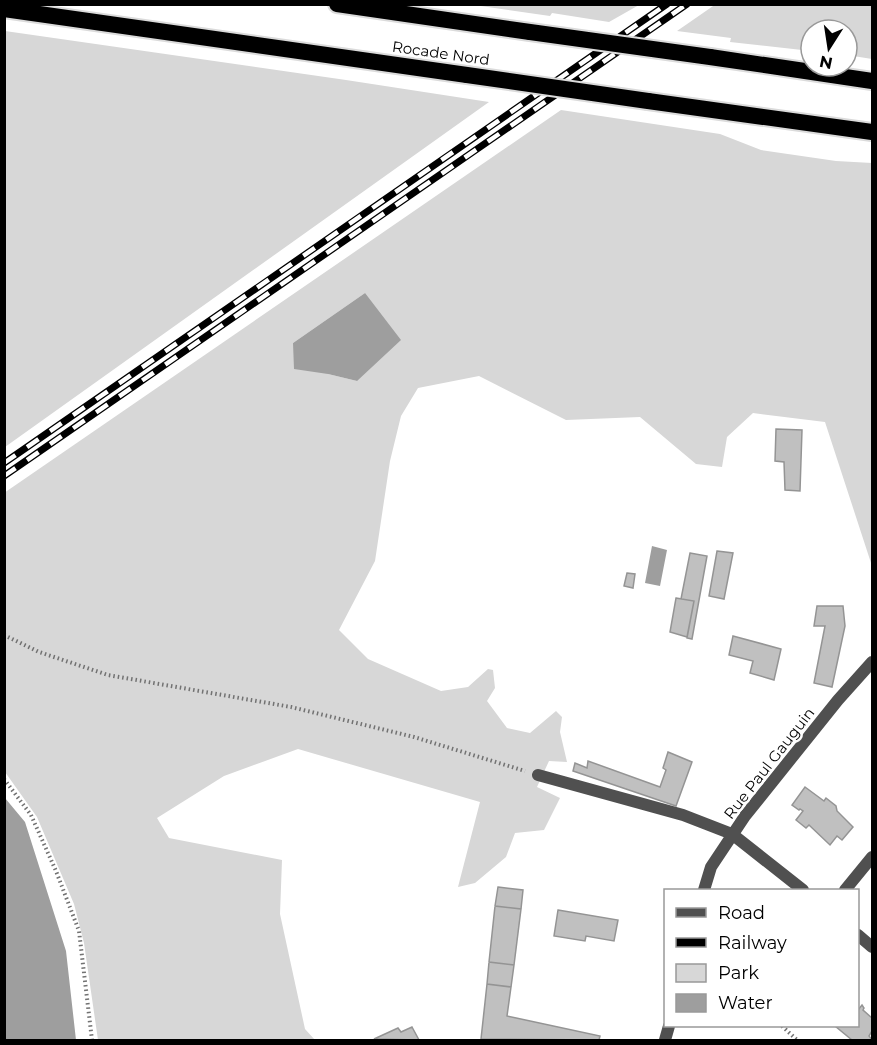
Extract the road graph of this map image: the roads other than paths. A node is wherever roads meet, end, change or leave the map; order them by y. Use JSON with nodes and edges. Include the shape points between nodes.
{"nodes":[{"id":1,"x":337,"y":4,"type":"edge"},
{"id":2,"x":4,"y":9,"type":"edge"},
{"id":3,"x":873,"y":81,"type":"edge"},
{"id":4,"x":873,"y":132,"type":"edge"},
{"id":5,"x":873,"y":662,"type":"edge"},
{"id":6,"x":538,"y":775,"type":"road end"},
{"id":7,"x":732,"y":834,"type":"junction"},
{"id":8,"x":873,"y":857,"type":"edge"},
{"id":9,"x":705,"y":889,"type":"edge"},
{"id":10,"x":801,"y":889,"type":"edge"},
{"id":11,"x":847,"y":889,"type":"edge"},
{"id":12,"x":859,"y":936,"type":"edge"},
{"id":13,"x":873,"y":947,"type":"edge"}],
"edges":[{"from":1,"to":3,"type":"highway","bridge":true},
{"from":2,"to":4,"type":"highway","name":"Rocade Nord","bridge":true},
{"from":5,"to":7,"type":"street","name":"Rue Paul Gauguin"},
{"from":6,"to":7,"type":"street","via":[[683,815]]},
{"from":7,"to":9,"type":"street","name":"Rue Paul Gauguin","via":[[711,867]]},
{"from":7,"to":10,"type":"street"},
{"from":8,"to":11,"type":"street"},
{"from":12,"to":13,"type":"street"}]}
